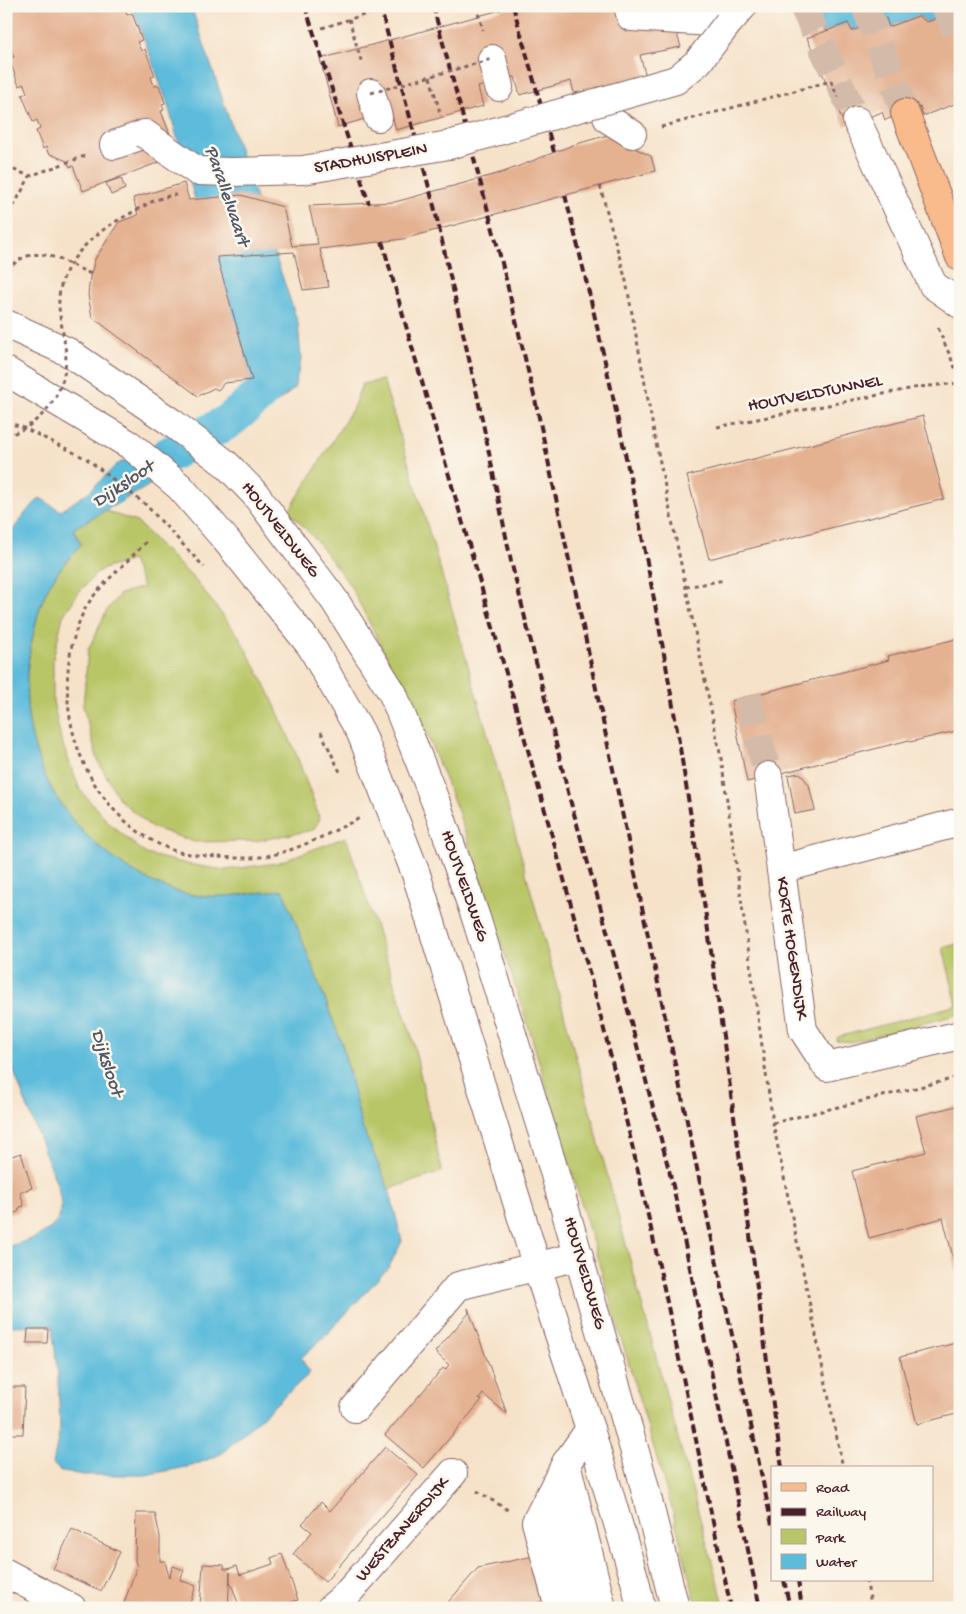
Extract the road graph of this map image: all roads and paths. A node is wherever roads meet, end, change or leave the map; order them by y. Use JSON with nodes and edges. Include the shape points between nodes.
{"nodes":[{"id":1,"x":476,"y":6,"type":"edge"},
{"id":2,"x":376,"y":11,"type":"dead end"},
{"id":3,"x":629,"y":12,"type":"edge"},
{"id":4,"x":730,"y":12,"type":"edge"},
{"id":5,"x":349,"y":19,"type":"junction"},
{"id":6,"x":322,"y":28,"type":"dead end"},
{"id":7,"x":484,"y":32,"type":"dead end"},
{"id":8,"x":492,"y":59,"type":"joint"},
{"id":9,"x":362,"y":65,"type":"dead end"},
{"id":10,"x":430,"y":77,"type":"junction"},
{"id":11,"x":499,"y":87,"type":"dead end"},
{"id":12,"x":602,"y":101,"type":"junction"},
{"id":13,"x":374,"y":105,"type":"dead end"},
{"id":14,"x":439,"y":108,"type":"dead end"},
{"id":15,"x":905,"y":114,"type":"tunnel mouth"},
{"id":16,"x":710,"y":116,"type":"dead end"},
{"id":17,"x":857,"y":121,"type":"tunnel mouth"},
{"id":18,"x":632,"y":134,"type":"joint"},
{"id":19,"x":114,"y":145,"type":"joint"},
{"id":20,"x":6,"y":167,"type":"edge"},
{"id":21,"x":30,"y":176,"type":"junction"},
{"id":22,"x":600,"y":186,"type":"dead end"},
{"id":23,"x":130,"y":214,"type":"dead end"},
{"id":24,"x":6,"y":220,"type":"edge"},
{"id":25,"x":960,"y":257,"type":"edge"},
{"id":26,"x":6,"y":271,"type":"edge"},
{"id":27,"x":91,"y":274,"type":"dead end"},
{"id":28,"x":960,"y":304,"type":"edge"},
{"id":29,"x":6,"y":324,"type":"edge"},
{"id":30,"x":6,"y":371,"type":"edge"},
{"id":31,"x":960,"y":383,"type":"edge"},
{"id":32,"x":6,"y":423,"type":"edge"},
{"id":33,"x":717,"y":427,"type":"dead end"},
{"id":34,"x":6,"y":436,"type":"edge"},
{"id":35,"x":146,"y":542,"type":"dead end"},
{"id":36,"x":206,"y":569,"type":"dead end"},
{"id":37,"x":725,"y":580,"type":"dead end"},
{"id":38,"x":686,"y":587,"type":"junction"},
{"id":39,"x":320,"y":730,"type":"dead end"},
{"id":40,"x":768,"y":776,"type":"tunnel mouth"},
{"id":41,"x":344,"y":782,"type":"dead end"},
{"id":42,"x":357,"y":809,"type":"dead end"},
{"id":43,"x":361,"y":818,"type":"junction"},
{"id":44,"x":960,"y":822,"type":"edge"},
{"id":45,"x":364,"y":826,"type":"dead end"},
{"id":46,"x":781,"y":869,"type":"junction"},
{"id":47,"x":960,"y":1035,"type":"edge"},
{"id":48,"x":960,"y":1077,"type":"edge"},
{"id":49,"x":773,"y":1123,"type":"junction"},
{"id":50,"x":579,"y":1256,"type":"junction"},
{"id":51,"x":537,"y":1267,"type":"junction"},
{"id":52,"x":355,"y":1408,"type":"dead end"},
{"id":53,"x":590,"y":1429,"type":"junction"},
{"id":54,"x":566,"y":1463,"type":"junction"},
{"id":55,"x":843,"y":1466,"type":"edge"},
{"id":56,"x":453,"y":1474,"type":"dead end"},
{"id":57,"x":480,"y":1492,"type":"dead end"},
{"id":58,"x":513,"y":1513,"type":"dead end"},
{"id":59,"x":6,"y":1572,"type":"edge"},
{"id":60,"x":866,"y":1582,"type":"edge"},
{"id":61,"x":72,"y":1608,"type":"edge"},
{"id":62,"x":331,"y":1608,"type":"edge"},
{"id":63,"x":558,"y":1608,"type":"edge"},
{"id":64,"x":581,"y":1608,"type":"edge"},
{"id":65,"x":602,"y":1608,"type":"edge"},
{"id":66,"x":641,"y":1608,"type":"edge"},
{"id":67,"x":675,"y":1608,"type":"edge"},
{"id":68,"x":872,"y":1608,"type":"edge"}],
"edges":[{"from":1,"to":7,"type":"path"},
{"from":2,"to":5,"type":"path"},
{"from":3,"to":4,"type":"street","name":"STADHUISPLEIN"},
{"from":4,"to":12,"type":"street","name":"STADHUISPLEIN","bridge":true,"via":[[698,62],[676,80]]},
{"from":5,"to":6,"type":"path"},
{"from":5,"to":9,"type":"path"},
{"from":8,"to":10,"type":"path","bridge":true},
{"from":8,"to":11,"type":"street"},
{"from":10,"to":13,"type":"path","bridge":true},
{"from":10,"to":14,"type":"path"},
{"from":12,"to":18,"type":"street","via":[[608,119]]},
{"from":12,"to":19,"type":"street","name":"STADHUISPLEIN","bridge":true,"via":[[449,145],[303,170],[197,171],[145,134]]},
{"from":15,"to":25,"type":"main road"},
{"from":16,"to":18,"type":"path"},
{"from":17,"to":28,"type":"street","via":[[933,285]]},
{"from":19,"to":21,"type":"path"},
{"from":20,"to":21,"type":"path"},
{"from":21,"to":24,"type":"path"},
{"from":22,"to":38,"type":"path","via":[[626,281]]},
{"from":23,"to":34,"type":"path","bridge":true,"via":[[104,228],[82,247],[65,272],[59,295],[66,364],[58,396],[42,416],[19,432]]},
{"from":26,"to":27,"type":"path","via":[[18,258],[48,255]]},
{"from":29,"to":50,"type":"street","name":"HOUTVELDWEG","via":[[68,352],[226,464],[255,494],[335,601],[393,694],[436,802],[476,918]]},
{"from":30,"to":51,"type":"street","via":[[130,445],[180,487],[311,646],[361,733],[416,874]]},
{"from":31,"to":33,"type":"path","name":"HOUTVELDTUNNEL","via":[[919,387]]},
{"from":32,"to":36,"type":"path","via":[[20,426],[87,459],[145,504]]},
{"from":35,"to":43,"type":"path","via":[[86,608],[71,647],[67,704],[78,754],[104,800],[140,834],[174,851],[241,859],[292,850]]},
{"from":37,"to":38,"type":"path"},
{"from":38,"to":49,"type":"path","via":[[721,758]]},
{"from":39,"to":41,"type":"path"},
{"from":40,"to":46,"type":"street","name":"KORTE HOGENDIJK"},
{"from":42,"to":43,"type":"path"},
{"from":43,"to":45,"type":"path"},
{"from":44,"to":46,"type":"street"},
{"from":46,"to":47,"type":"street","name":"KORTE HOGENDIJK","via":[[803,1030],[827,1067]]},
{"from":48,"to":49,"type":"path"},
{"from":49,"to":55,"type":"path"},
{"from":50,"to":51,"type":"street"},
{"from":50,"to":67,"type":"street","name":"HOUTVELDWEG","via":[[641,1473]]},
{"from":51,"to":52,"type":"street","via":[[458,1286]]},
{"from":51,"to":53,"type":"street"},
{"from":53,"to":54,"type":"street"},
{"from":53,"to":66,"type":"street"},
{"from":54,"to":63,"type":"street","via":[[536,1522]]},
{"from":54,"to":64,"type":"street","via":[[558,1516]]},
{"from":54,"to":65,"type":"street"},
{"from":56,"to":62,"type":"street","name":"WESTZANERDIJK"},
{"from":57,"to":58,"type":"path"},
{"from":59,"to":61,"type":"street"},
{"from":60,"to":68,"type":"path"}]}
